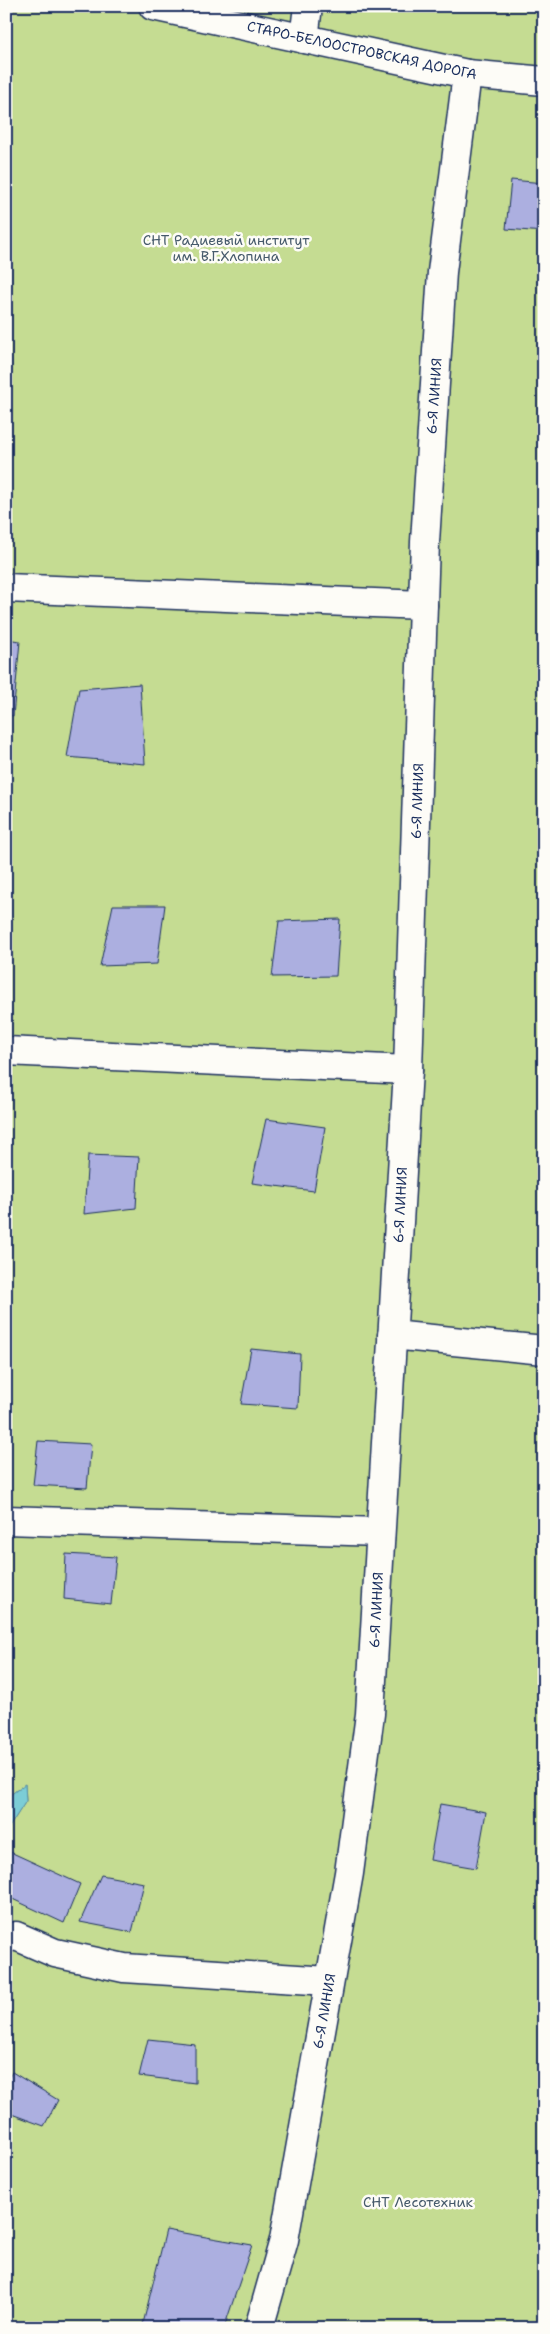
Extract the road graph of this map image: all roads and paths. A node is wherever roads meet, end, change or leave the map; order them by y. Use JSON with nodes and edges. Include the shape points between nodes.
{"nodes":[{"id":1,"x":153,"y":6,"type":"edge"},
{"id":2,"x":308,"y":6,"type":"edge"},
{"id":3,"x":304,"y":39,"type":"junction"},
{"id":4,"x":467,"y":74,"type":"junction"},
{"id":5,"x":544,"y":81,"type":"edge"},
{"id":6,"x":6,"y":588,"type":"edge"},
{"id":7,"x":424,"y":605,"type":"junction"},
{"id":8,"x":6,"y":1051,"type":"edge"},
{"id":9,"x":408,"y":1070,"type":"junction"},
{"id":10,"x":392,"y":1335,"type":"junction"},
{"id":11,"x":544,"y":1350,"type":"edge"},
{"id":12,"x":6,"y":1520,"type":"edge"},
{"id":13,"x":380,"y":1532,"type":"junction"},
{"id":14,"x":6,"y":1938,"type":"edge"},
{"id":15,"x":329,"y":1981,"type":"junction"},
{"id":16,"x":259,"y":2328,"type":"edge"}],
"edges":[{"from":1,"to":3,"type":"street","name":"СТАРО-БЕЛООСТРОВСКАЯ ДОРОГА"},
{"from":2,"to":3,"type":"street"},
{"from":3,"to":4,"type":"street","name":"СТАРО-БЕЛООСТРОВСКАЯ ДОРОГА"},
{"from":4,"to":5,"type":"street","name":"СТАРО-БЕЛООСТРОВСКАЯ ДОРОГА"},
{"from":4,"to":7,"type":"street","name":"6-Я ЛИНИЯ","via":[[442,272]]},
{"from":6,"to":7,"type":"street"},
{"from":7,"to":9,"type":"street","name":"6-Я ЛИНИЯ"},
{"from":8,"to":9,"type":"street"},
{"from":9,"to":10,"type":"street","name":"6-Я ЛИНИЯ"},
{"from":10,"to":11,"type":"street"},
{"from":10,"to":13,"type":"street","name":"6-Я ЛИНИЯ"},
{"from":12,"to":13,"type":"street"},
{"from":13,"to":15,"type":"street","name":"6-Я ЛИНИЯ","via":[[370,1714],[349,1872]]},
{"from":14,"to":15,"type":"street","via":[[16,1936],[55,1952],[124,1968]]},
{"from":15,"to":16,"type":"street","name":"6-Я ЛИНИЯ","via":[[284,2240]]}]}
